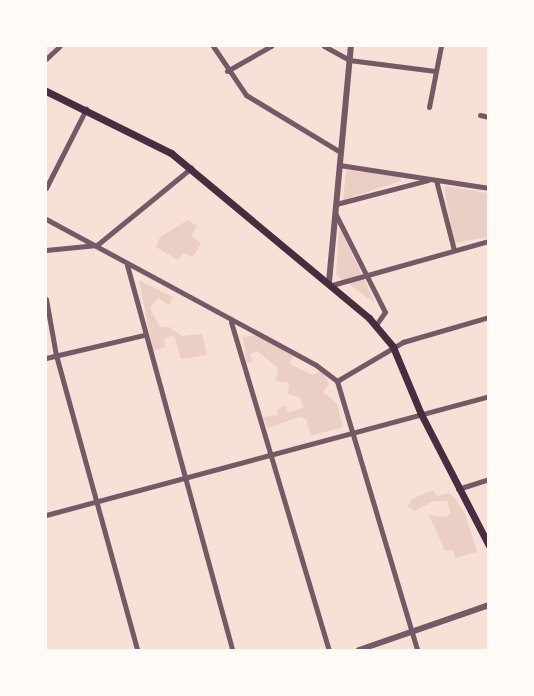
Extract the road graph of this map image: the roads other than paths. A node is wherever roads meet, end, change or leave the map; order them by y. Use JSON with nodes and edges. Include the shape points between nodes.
{"nodes":[{"id":1,"x":60,"y":46,"type":"edge"},
{"id":2,"x":213,"y":46,"type":"edge"},
{"id":3,"x":271,"y":46,"type":"edge"},
{"id":4,"x":324,"y":46,"type":"edge"},
{"id":5,"x":351,"y":46,"type":"edge"},
{"id":6,"x":442,"y":46,"type":"edge"},
{"id":7,"x":46,"y":59,"type":"edge"},
{"id":8,"x":349,"y":60,"type":"junction"},
{"id":9,"x":227,"y":71,"type":"junction"},
{"id":10,"x":435,"y":71,"type":"junction"},
{"id":11,"x":46,"y":91,"type":"edge"},
{"id":12,"x":429,"y":107,"type":"dead end"},
{"id":13,"x":86,"y":109,"type":"junction"},
{"id":14,"x":480,"y":115,"type":"dead end"},
{"id":15,"x":488,"y":117,"type":"edge"},
{"id":16,"x":340,"y":152,"type":"junction"},
{"id":17,"x":339,"y":165,"type":"junction"},
{"id":18,"x":191,"y":168,"type":"junction"},
{"id":19,"x":433,"y":180,"type":"junction"},
{"id":20,"x":46,"y":188,"type":"edge"},
{"id":21,"x":488,"y":188,"type":"edge"},
{"id":22,"x":336,"y":204,"type":"junction"},
{"id":23,"x":335,"y":213,"type":"junction"},
{"id":24,"x":46,"y":219,"type":"edge"},
{"id":25,"x":488,"y":241,"type":"edge"},
{"id":26,"x":97,"y":245,"type":"junction"},
{"id":27,"x":46,"y":250,"type":"edge"},
{"id":28,"x":454,"y":250,"type":"junction"},
{"id":29,"x":127,"y":265,"type":"junction"},
{"id":30,"x":366,"y":273,"type":"junction"},
{"id":31,"x":331,"y":283,"type":"junction"},
{"id":32,"x":46,"y":299,"type":"edge"},
{"id":33,"x":488,"y":317,"type":"edge"},
{"id":34,"x":231,"y":322,"type":"junction"},
{"id":35,"x":376,"y":325,"type":"junction"},
{"id":36,"x":144,"y":335,"type":"junction"},
{"id":37,"x":393,"y":347,"type":"junction"},
{"id":38,"x":56,"y":355,"type":"junction"},
{"id":39,"x":46,"y":358,"type":"edge"},
{"id":40,"x":337,"y":380,"type":"junction"},
{"id":41,"x":488,"y":396,"type":"edge"},
{"id":42,"x":421,"y":414,"type":"junction"},
{"id":43,"x":354,"y":432,"type":"junction"},
{"id":44,"x":269,"y":456,"type":"junction"},
{"id":45,"x":183,"y":478,"type":"junction"},
{"id":46,"x":488,"y":479,"type":"edge"},
{"id":47,"x":458,"y":489,"type":"junction"},
{"id":48,"x":95,"y":501,"type":"junction"},
{"id":49,"x":46,"y":515,"type":"edge"},
{"id":50,"x":488,"y":546,"type":"edge"},
{"id":51,"x":488,"y":605,"type":"edge"},
{"id":52,"x":411,"y":631,"type":"junction"},
{"id":53,"x":137,"y":650,"type":"edge"},
{"id":54,"x":232,"y":650,"type":"edge"},
{"id":55,"x":329,"y":650,"type":"edge"},
{"id":56,"x":359,"y":650,"type":"edge"},
{"id":57,"x":417,"y":650,"type":"edge"}],
"edges":[{"from":1,"to":7,"type":"street"},
{"from":2,"to":9,"type":"street"},
{"from":3,"to":9,"type":"street"},
{"from":4,"to":8,"type":"street"},
{"from":5,"to":8,"type":"street"},
{"from":6,"to":10,"type":"street"},
{"from":8,"to":10,"type":"street"},
{"from":8,"to":16,"type":"street"},
{"from":9,"to":16,"type":"street","via":[[250,98]]},
{"from":10,"to":12,"type":"street"},
{"from":11,"to":13,"type":"main road"},
{"from":13,"to":18,"type":"main road","via":[[156,144]]},
{"from":13,"to":20,"type":"street"},
{"from":14,"to":15,"type":"street"},
{"from":16,"to":17,"type":"street"},
{"from":17,"to":19,"type":"street"},
{"from":17,"to":22,"type":"street"},
{"from":18,"to":26,"type":"street"},
{"from":18,"to":31,"type":"main road"},
{"from":19,"to":21,"type":"street"},
{"from":19,"to":22,"type":"street"},
{"from":19,"to":28,"type":"street"},
{"from":22,"to":23,"type":"street"},
{"from":23,"to":30,"type":"street"},
{"from":23,"to":31,"type":"street"},
{"from":24,"to":26,"type":"street"},
{"from":25,"to":28,"type":"street"},
{"from":26,"to":27,"type":"street"},
{"from":26,"to":29,"type":"street"},
{"from":28,"to":30,"type":"street"},
{"from":29,"to":34,"type":"street"},
{"from":29,"to":36,"type":"street"},
{"from":30,"to":31,"type":"street"},
{"from":30,"to":35,"type":"street","via":[[385,312]]},
{"from":31,"to":35,"type":"main road"},
{"from":32,"to":38,"type":"street"},
{"from":33,"to":37,"type":"street"},
{"from":34,"to":40,"type":"street"},
{"from":34,"to":44,"type":"street"},
{"from":35,"to":37,"type":"main road"},
{"from":36,"to":38,"type":"street"},
{"from":36,"to":45,"type":"street"},
{"from":37,"to":40,"type":"street"},
{"from":37,"to":42,"type":"main road"},
{"from":38,"to":39,"type":"street"},
{"from":38,"to":48,"type":"street"},
{"from":40,"to":43,"type":"street"},
{"from":41,"to":42,"type":"street"},
{"from":42,"to":43,"type":"street"},
{"from":42,"to":47,"type":"main road"},
{"from":43,"to":44,"type":"street"},
{"from":43,"to":52,"type":"street"},
{"from":44,"to":45,"type":"street"},
{"from":44,"to":55,"type":"street"},
{"from":45,"to":48,"type":"street"},
{"from":45,"to":54,"type":"street"},
{"from":46,"to":47,"type":"street"},
{"from":47,"to":50,"type":"main road"},
{"from":48,"to":49,"type":"street"},
{"from":48,"to":53,"type":"street"},
{"from":51,"to":52,"type":"street"},
{"from":52,"to":56,"type":"street"},
{"from":52,"to":57,"type":"street"}]}
